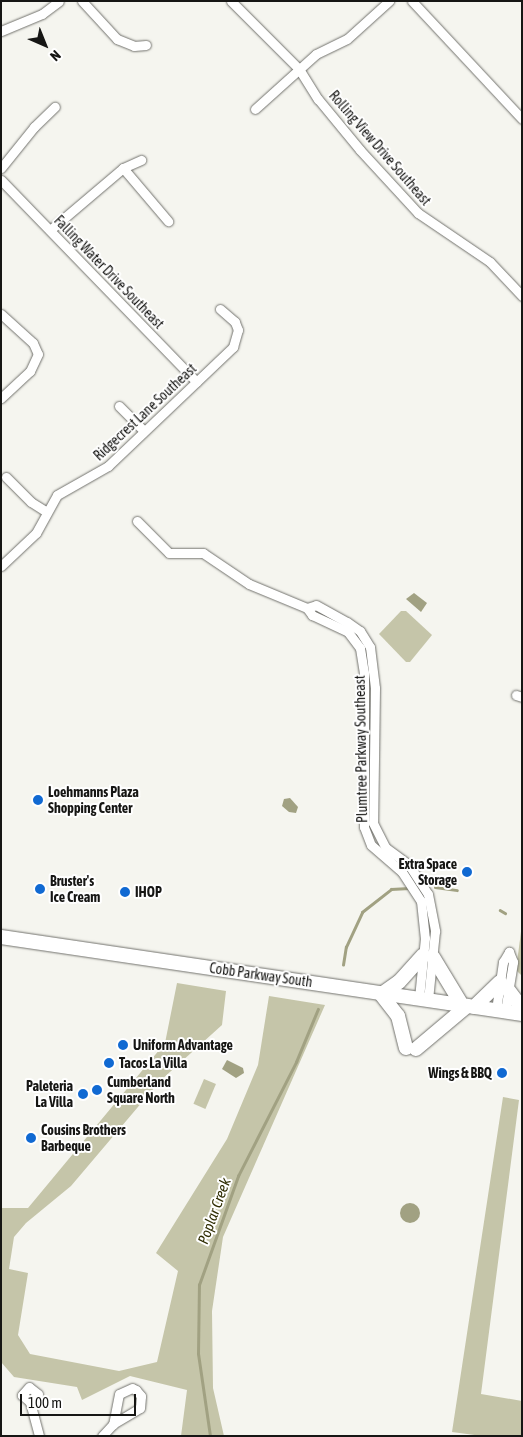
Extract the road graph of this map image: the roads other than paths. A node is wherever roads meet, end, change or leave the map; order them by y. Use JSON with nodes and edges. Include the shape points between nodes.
{"nodes":[{"id":1,"x":59,"y":1,"type":"edge"},
{"id":2,"x":82,"y":1,"type":"edge"},
{"id":3,"x":232,"y":1,"type":"edge"},
{"id":4,"x":389,"y":1,"type":"edge"},
{"id":5,"x":412,"y":1,"type":"edge"},
{"id":6,"x":1,"y":31,"type":"edge"},
{"id":7,"x":146,"y":45,"type":"dead end"},
{"id":8,"x":299,"y":69,"type":"junction"},
{"id":9,"x":55,"y":107,"type":"dead end"},
{"id":10,"x":255,"y":109,"type":"dead end"},
{"id":11,"x":522,"y":118,"type":"edge"},
{"id":12,"x":141,"y":160,"type":"dead end"},
{"id":13,"x":1,"y":168,"type":"edge"},
{"id":14,"x":123,"y":168,"type":"junction"},
{"id":15,"x":1,"y":180,"type":"edge"},
{"id":16,"x":168,"y":221,"type":"dead end"},
{"id":17,"x":50,"y":230,"type":"junction"},
{"id":18,"x":522,"y":296,"type":"edge"},
{"id":19,"x":220,"y":308,"type":"dead end"},
{"id":20,"x":1,"y":314,"type":"edge"},
{"id":21,"x":197,"y":382,"type":"junction"},
{"id":22,"x":1,"y":398,"type":"edge"},
{"id":23,"x":119,"y":406,"type":"dead end"},
{"id":24,"x":144,"y":432,"type":"junction"},
{"id":25,"x":6,"y":476,"type":"dead end"},
{"id":26,"x":47,"y":512,"type":"junction"},
{"id":27,"x":137,"y":521,"type":"dead end"},
{"id":28,"x":1,"y":566,"type":"edge"},
{"id":29,"x":1,"y":937,"type":"edge"},
{"id":30,"x":428,"y":956,"type":"junction"},
{"id":31,"x":504,"y":986,"type":"junction"},
{"id":32,"x":381,"y":993,"type":"junction"},
{"id":33,"x":423,"y":999,"type":"junction"},
{"id":34,"x":468,"y":1006,"type":"junction"},
{"id":35,"x":522,"y":1008,"type":"edge"},
{"id":36,"x":501,"y":1011,"type":"junction"},
{"id":37,"x":522,"y":1014,"type":"edge"},
{"id":38,"x":30,"y":1402,"type":"dead end"},
{"id":39,"x":112,"y":1424,"type":"dead end"},
{"id":40,"x":39,"y":1436,"type":"edge"},
{"id":41,"x":102,"y":1436,"type":"edge"}],
"edges":[{"from":1,"to":6,"type":"street","via":[[42,14]]},
{"from":2,"to":7,"type":"street","via":[[117,39],[134,46]]},
{"from":3,"to":8,"type":"street","name":"Rolling View Drive Southeast"},
{"from":4,"to":8,"type":"street","via":[[354,34],[322,50]]},
{"from":5,"to":11,"type":"street"},
{"from":8,"to":10,"type":"street"},
{"from":8,"to":18,"type":"street","name":"Rolling View Drive Southeast","via":[[318,99],[418,213],[490,262]]},
{"from":9,"to":13,"type":"street"},
{"from":12,"to":14,"type":"street"},
{"from":14,"to":16,"type":"street"},
{"from":14,"to":17,"type":"street"},
{"from":15,"to":17,"type":"street","name":"Falling Water Drive Southeast"},
{"from":17,"to":21,"type":"street","name":"Falling Water Drive Southeast"},
{"from":19,"to":21,"type":"street","name":"Ridgecrest Lane Southeast","via":[[235,322],[236,338],[223,358]]},
{"from":20,"to":22,"type":"street","via":[[33,343],[38,354],[30,371]]},
{"from":21,"to":24,"type":"street","name":"Ridgecrest Lane Southeast"},
{"from":23,"to":24,"type":"street"},
{"from":24,"to":26,"type":"street","name":"Ridgecrest Lane Southeast","via":[[101,472],[61,492]]},
{"from":25,"to":26,"type":"street","via":[[31,502]]},
{"from":26,"to":28,"type":"street","name":"Ridgecrest Lane Southeast","via":[[36,533]]},
{"from":27,"to":30,"type":"street","name":"Plumtree Parkway Southeast","via":[[169,552],[203,553],[248,584],[307,608],[316,605],[360,631],[370,647],[375,688],[373,824],[386,848],[409,864],[428,894],[434,920]]},
{"from":29,"to":32,"type":"main road","name":"Cobb Parkway South"},
{"from":30,"to":32,"type":"main road"},
{"from":30,"to":33,"type":"street","name":"Plumtree Parkway Southeast"},
{"from":30,"to":34,"type":"main road"},
{"from":31,"to":34,"type":"main road"},
{"from":31,"to":35,"type":"main road"},
{"from":31,"to":36,"type":"street"},
{"from":32,"to":33,"type":"main road","name":"Cobb Parkway South"},
{"from":32,"to":34,"type":"main road","via":[[398,1016],[411,1049]]},
{"from":33,"to":34,"type":"main road","name":"Cobb Parkway South"},
{"from":34,"to":36,"type":"main road","name":"Cobb Parkway South"},
{"from":36,"to":37,"type":"main road","name":"Cobb Parkway South"},
{"from":38,"to":40,"type":"street"},
{"from":39,"to":41,"type":"street"}]}
